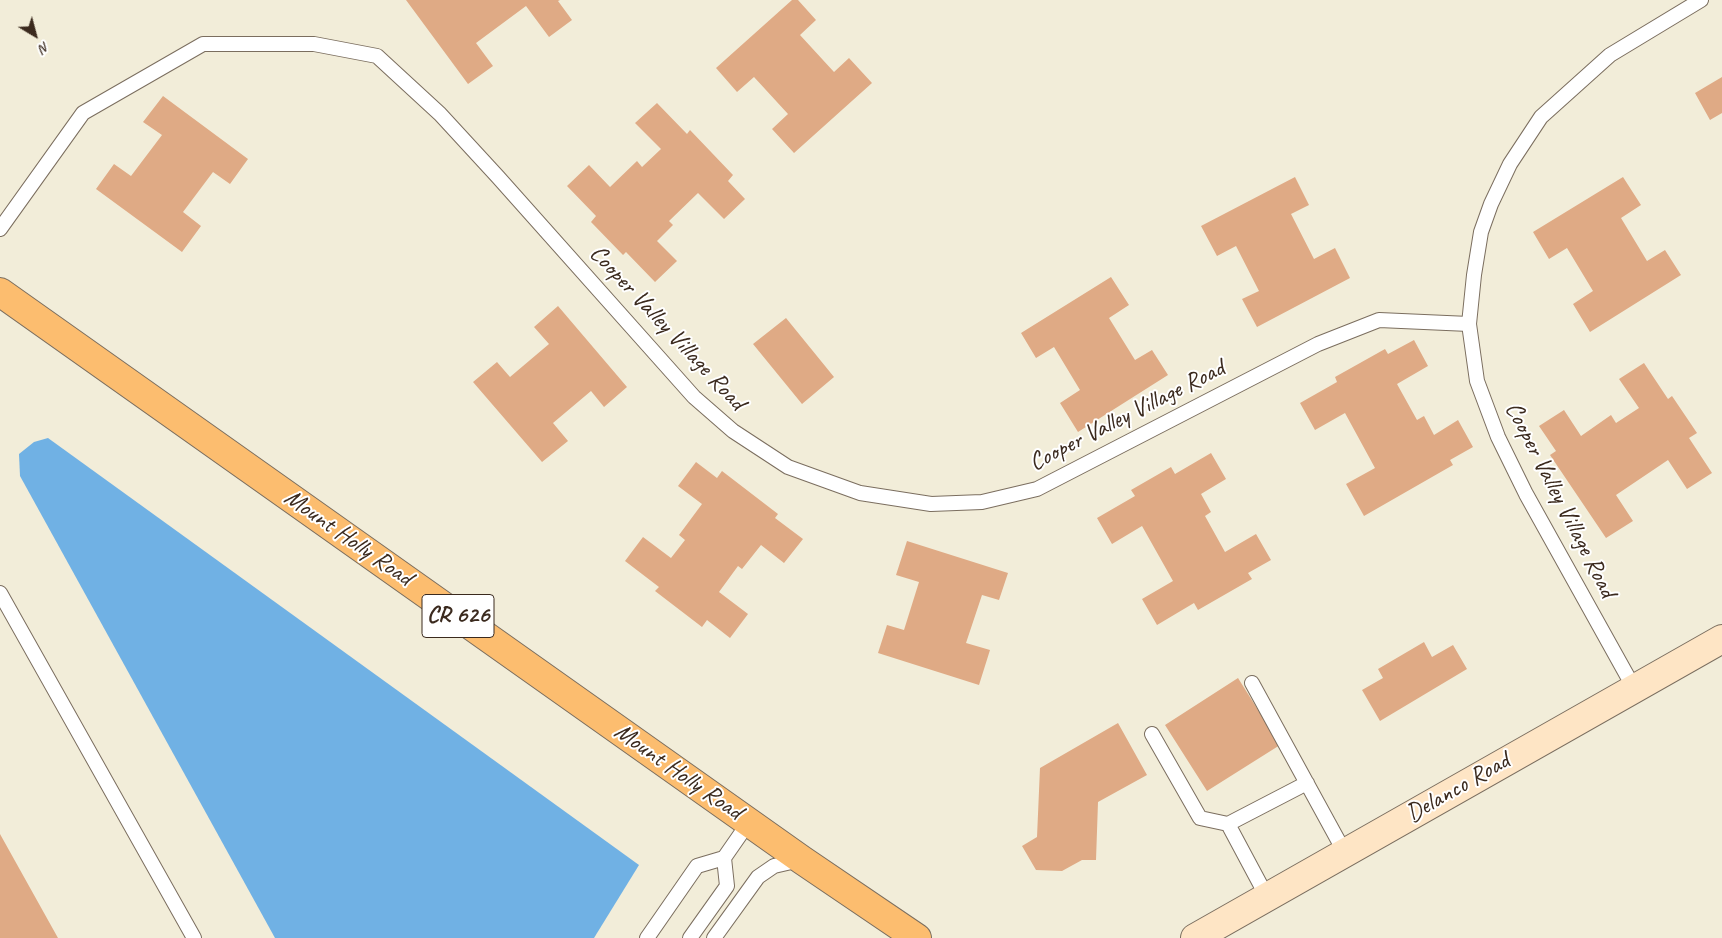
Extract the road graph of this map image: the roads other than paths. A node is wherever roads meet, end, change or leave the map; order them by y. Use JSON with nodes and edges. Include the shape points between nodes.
{"nodes":[{"id":1,"x":1701,"y":0,"type":"edge"},
{"id":2,"x":0,"y":229,"type":"edge"},
{"id":3,"x":0,"y":292,"type":"edge"},
{"id":4,"x":1469,"y":324,"type":"junction"},
{"id":5,"x":0,"y":592,"type":"edge"},
{"id":6,"x":1722,"y":639,"type":"edge"},
{"id":7,"x":1252,"y":683,"type":"dead end"},
{"id":8,"x":1634,"y":688,"type":"junction"},
{"id":9,"x":1152,"y":734,"type":"dead end"},
{"id":10,"x":1307,"y":783,"type":"junction"},
{"id":11,"x":749,"y":822,"type":"junction"},
{"id":12,"x":1228,"y":824,"type":"junction"},
{"id":13,"x":1345,"y":853,"type":"junction"},
{"id":14,"x":724,"y":858,"type":"junction"},
{"id":15,"x":802,"y":860,"type":"junction"},
{"id":16,"x":1267,"y":897,"type":"junction"},
{"id":17,"x":194,"y":938,"type":"edge"},
{"id":18,"x":648,"y":938,"type":"edge"},
{"id":19,"x":690,"y":938,"type":"edge"},
{"id":20,"x":714,"y":938,"type":"edge"},
{"id":21,"x":917,"y":938,"type":"edge"},
{"id":22,"x":1194,"y":938,"type":"edge"}],
"edges":[{"from":1,"to":4,"type":"lane","name":"Cooper Valley Village Road","via":[[1610,55],[1541,117],[1510,164],[1485,223],[1474,275]]},
{"from":2,"to":4,"type":"lane","name":"Cooper Valley Village Road","via":[[83,113],[203,44],[314,44],[377,56],[440,114],[694,397],[733,431],[788,467],[860,494],[931,504],[982,502],[1037,489],[1318,344],[1379,320]]},
{"from":3,"to":11,"type":"main road","name":"Mount Holly Road","number":"CR 626"},
{"from":4,"to":8,"type":"lane","name":"Cooper Valley Village Road","via":[[1477,381],[1498,437],[1526,494]]},
{"from":5,"to":17,"type":"lane"},
{"from":6,"to":8,"type":"main road","name":"Delanco Road"},
{"from":7,"to":10,"type":"lane"},
{"from":8,"to":13,"type":"main road","name":"Delanco Road"},
{"from":9,"to":12,"type":"lane","via":[[1200,818]]},
{"from":10,"to":12,"type":"lane"},
{"from":10,"to":13,"type":"lane"},
{"from":11,"to":14,"type":"lane"},
{"from":11,"to":15,"type":"main road","name":"Mount Holly Road","number":"CR 626"},
{"from":12,"to":16,"type":"lane"},
{"from":13,"to":16,"type":"main road","name":"Delanco Road"},
{"from":14,"to":18,"type":"lane","via":[[696,866]]},
{"from":14,"to":19,"type":"lane","via":[[727,886]]},
{"from":15,"to":20,"type":"lane","via":[[774,866],[758,877]]},
{"from":15,"to":21,"type":"main road","name":"Mount Holly Road","number":"CR 626"},
{"from":16,"to":22,"type":"main road","name":"Delanco Road"}]}
